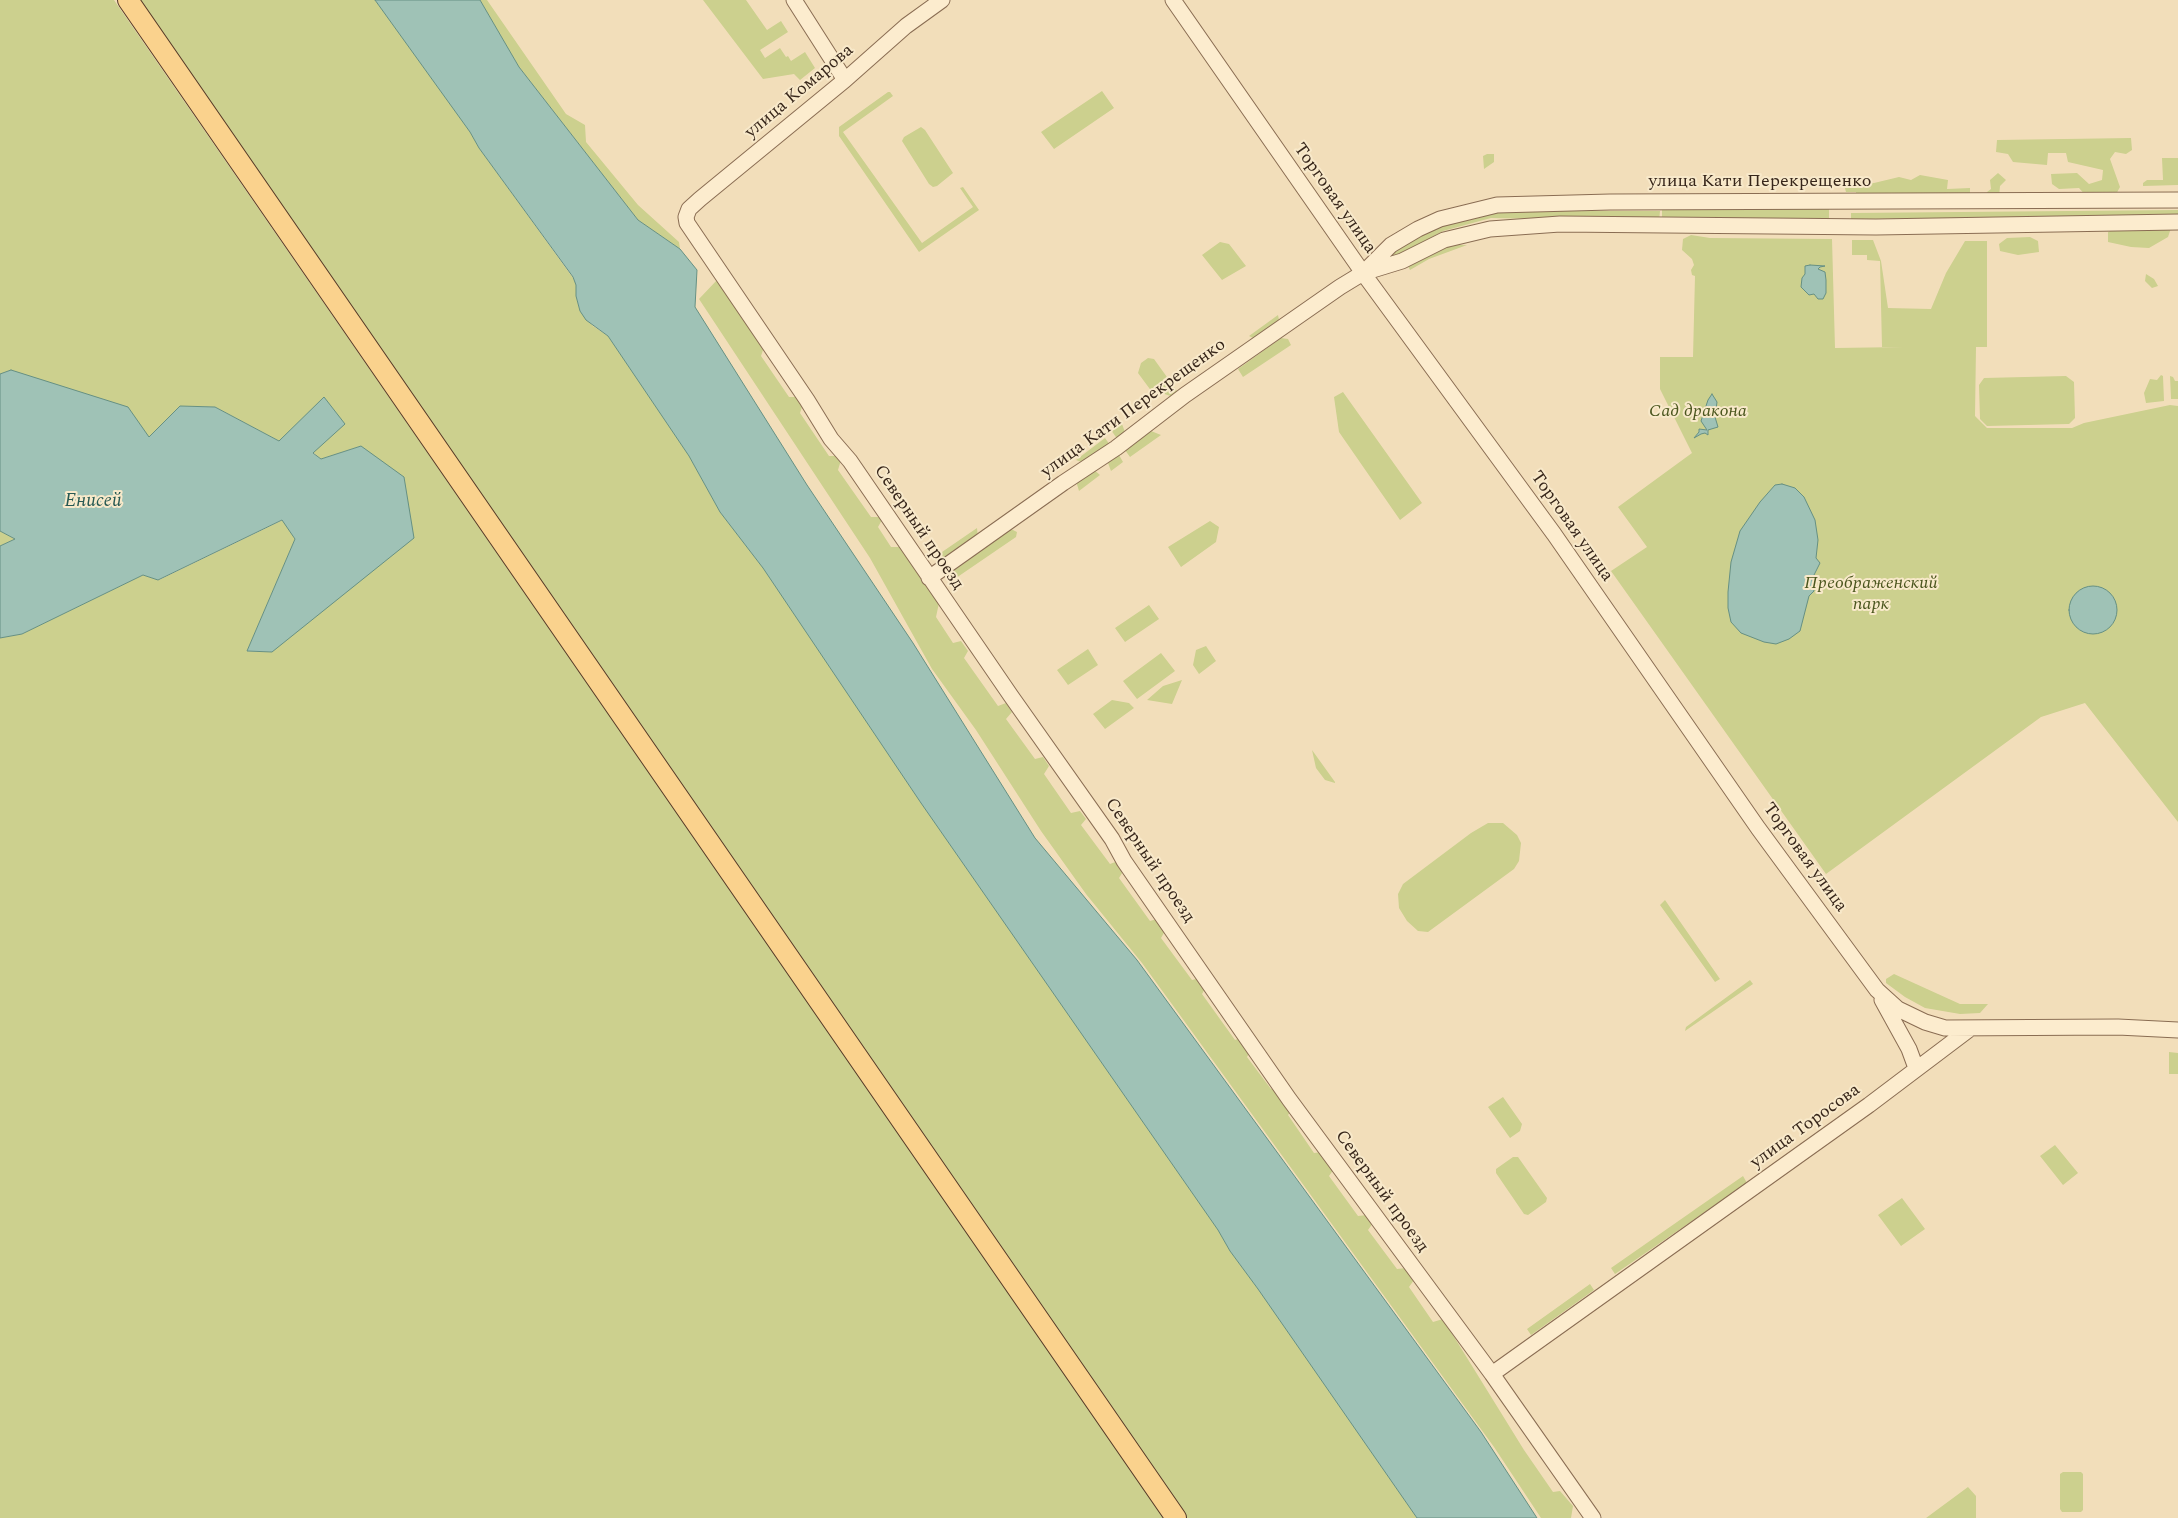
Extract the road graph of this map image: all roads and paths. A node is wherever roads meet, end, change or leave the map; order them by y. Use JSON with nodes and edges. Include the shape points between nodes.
{"nodes":[{"id":1,"x":128,"y":0,"type":"edge"},
{"id":2,"x":794,"y":0,"type":"edge"},
{"id":3,"x":942,"y":0,"type":"edge"},
{"id":4,"x":1173,"y":0,"type":"edge"},
{"id":5,"x":845,"y":80,"type":"junction"},
{"id":6,"x":2178,"y":200,"type":"edge"},
{"id":7,"x":686,"y":217,"type":"joint"},
{"id":8,"x":2178,"y":222,"type":"edge"},
{"id":9,"x":1363,"y":273,"type":"junction"},
{"id":10,"x":929,"y":578,"type":"junction"},
{"id":11,"x":1877,"y":990,"type":"junction"},
{"id":12,"x":1971,"y":1027,"type":"junction"},
{"id":13,"x":1945,"y":1028,"type":"junction"},
{"id":14,"x":2178,"y":1030,"type":"edge"},
{"id":15,"x":1943,"y":1048,"type":"junction"},
{"id":16,"x":1916,"y":1068,"type":"junction"},
{"id":17,"x":1492,"y":1374,"type":"junction"},
{"id":18,"x":1176,"y":1518,"type":"edge"},
{"id":19,"x":1593,"y":1518,"type":"edge"}],
"edges":[{"from":1,"to":18,"type":"main road"},
{"from":2,"to":5,"type":"street"},
{"from":3,"to":5,"type":"street","name":"улица Комарова","via":[[906,26]]},
{"from":4,"to":9,"type":"street","name":"Торговая улица"},
{"from":5,"to":7,"type":"street","name":"улица Комарова","via":[[700,199],[689,209]]},
{"from":6,"to":9,"type":"street","name":"улица Кати Перекрещенко","via":[[1497,205],[1440,219],[1418,229],[1391,245]]},
{"from":7,"to":10,"type":"street","name":"Северный проезд","via":[[831,439]]},
{"from":8,"to":9,"type":"street","name":"улица Кати Перекрещенко","via":[[1876,227],[1560,224],[1490,229],[1444,240],[1402,261]]},
{"from":9,"to":10,"type":"street","name":"улица Кати Перекрещенко","via":[[1185,395],[1116,448]]},
{"from":9,"to":11,"type":"street","name":"Торговая улица","via":[[1554,534],[1758,828]]},
{"from":10,"to":17,"type":"street","name":"Северный проезд","via":[[1289,1099]]},
{"from":11,"to":13,"type":"street","name":"Торговая улица","via":[[1898,1009]]},
{"from":11,"to":16,"type":"street"},
{"from":12,"to":13,"type":"street","name":"Торговая улица"},
{"from":12,"to":14,"type":"street"},
{"from":12,"to":15,"type":"street","name":"улица Торосова"},
{"from":13,"to":15,"type":"street"},
{"from":13,"to":16,"type":"street"},
{"from":15,"to":16,"type":"street","name":"улица Торосова"},
{"from":16,"to":17,"type":"street","name":"улица Торосова","via":[[1861,1111]]},
{"from":17,"to":19,"type":"street","name":"Северный проезд"}]}
